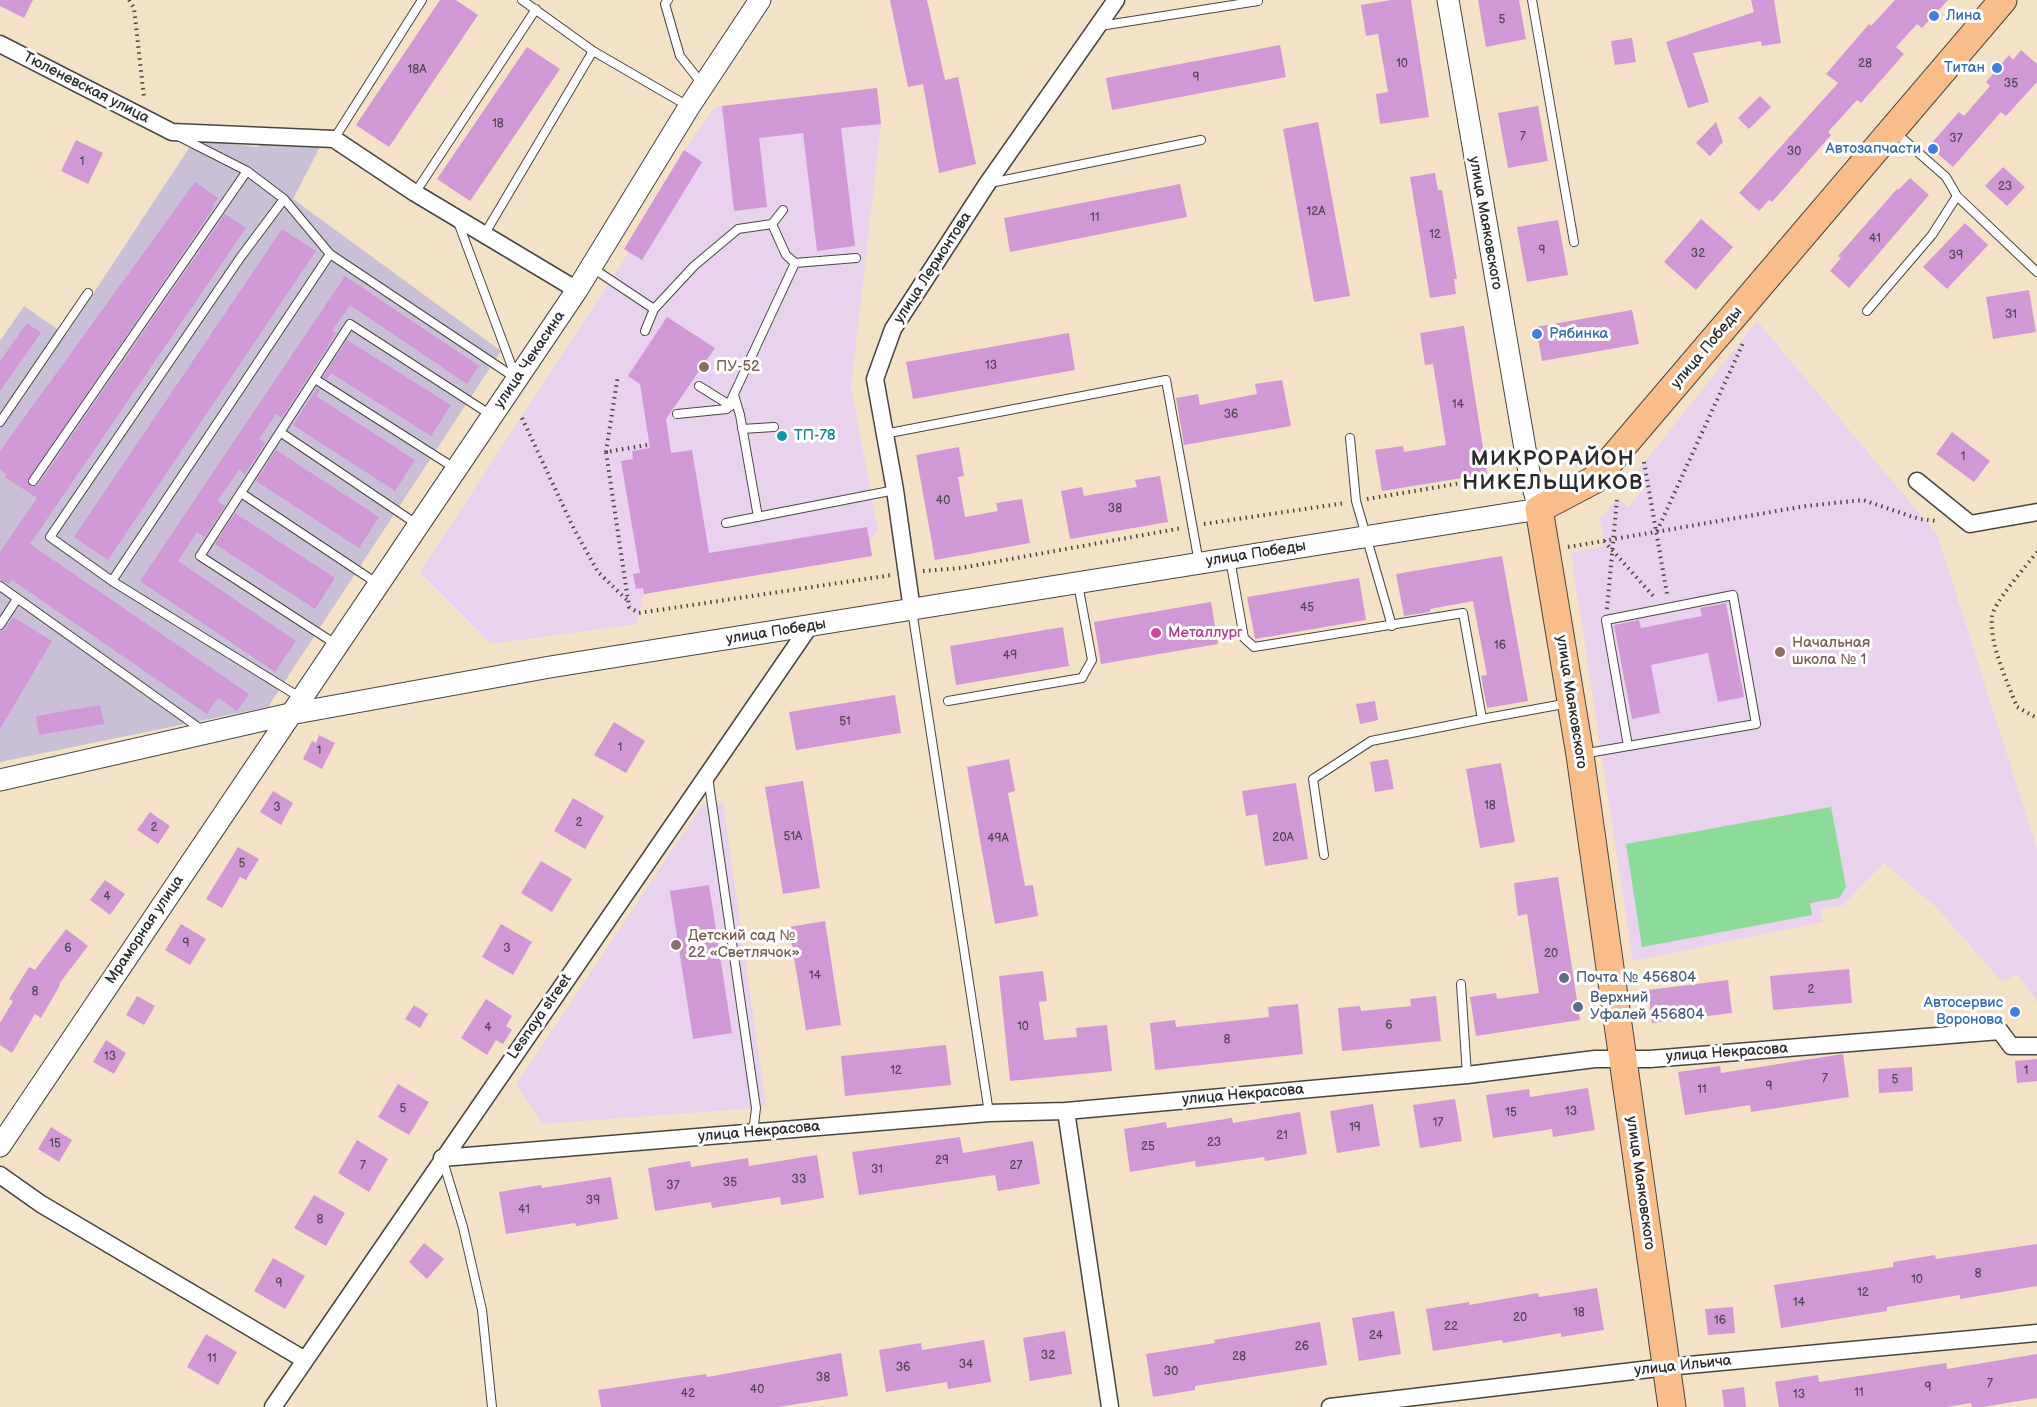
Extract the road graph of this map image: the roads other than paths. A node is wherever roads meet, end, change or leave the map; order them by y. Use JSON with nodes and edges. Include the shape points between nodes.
{"nodes":[{"id":1,"x":422,"y":0,"type":"edge"},
{"id":2,"x":522,"y":0,"type":"edge"},
{"id":3,"x":668,"y":0,"type":"edge"},
{"id":4,"x":760,"y":0,"type":"edge"},
{"id":5,"x":1116,"y":0,"type":"edge"},
{"id":6,"x":1448,"y":0,"type":"edge"},
{"id":7,"x":1532,"y":0,"type":"edge"},
{"id":8,"x":2004,"y":0,"type":"edge"},
{"id":9,"x":1258,"y":1,"type":"edge"},
{"id":10,"x":536,"y":9,"type":"junction"},
{"id":11,"x":1097,"y":27,"type":"junction"},
{"id":12,"x":0,"y":44,"type":"edge"},
{"id":13,"x":593,"y":51,"type":"junction"},
{"id":14,"x":703,"y":85,"type":"junction"},
{"id":15,"x":689,"y":107,"type":"junction"},
{"id":16,"x":1893,"y":130,"type":"junction"},
{"id":17,"x":172,"y":132,"type":"junction"},
{"id":18,"x":334,"y":139,"type":"junction"},
{"id":19,"x":1201,"y":140,"type":"dead end"},
{"id":20,"x":247,"y":171,"type":"junction"},
{"id":21,"x":987,"y":184,"type":"junction"},
{"id":22,"x":415,"y":193,"type":"junction"},
{"id":23,"x":1957,"y":196,"type":"junction"},
{"id":24,"x":284,"y":199,"type":"junction"},
{"id":25,"x":783,"y":210,"type":"dead end"},
{"id":26,"x":456,"y":218,"type":"junction"},
{"id":27,"x":772,"y":224,"type":"junction"},
{"id":28,"x":484,"y":235,"type":"junction"},
{"id":29,"x":1574,"y":242,"type":"dead end"},
{"id":30,"x":330,"y":254,"type":"junction"},
{"id":31,"x":856,"y":258,"type":"dead end"},
{"id":32,"x":795,"y":263,"type":"junction"},
{"id":33,"x":591,"y":267,"type":"junction"},
{"id":34,"x":2037,"y":272,"type":"edge"},
{"id":35,"x":577,"y":290,"type":"junction"},
{"id":36,"x":88,"y":293,"type":"dead end"},
{"id":37,"x":654,"y":309,"type":"junction"},
{"id":38,"x":1867,"y":311,"type":"dead end"},
{"id":39,"x":645,"y":331,"type":"dead end"},
{"id":40,"x":517,"y":378,"type":"junction"},
{"id":41,"x":315,"y":379,"type":"junction"},
{"id":42,"x":699,"y":386,"type":"dead end"},
{"id":43,"x":734,"y":395,"type":"junction"},
{"id":44,"x":729,"y":404,"type":"junction"},
{"id":45,"x":677,"y":414,"type":"dead end"},
{"id":46,"x":740,"y":415,"type":"junction"},
{"id":47,"x":492,"y":416,"type":"junction"},
{"id":48,"x":0,"y":422,"type":"edge"},
{"id":49,"x":774,"y":427,"type":"dead end"},
{"id":50,"x":742,"y":429,"type":"junction"},
{"id":51,"x":280,"y":432,"type":"junction"},
{"id":52,"x":884,"y":434,"type":"junction"},
{"id":53,"x":1350,"y":438,"type":"dead end"},
{"id":54,"x":456,"y":469,"type":"junction"},
{"id":55,"x":33,"y":481,"type":"dead end"},
{"id":56,"x":1917,"y":482,"type":"dead end"},
{"id":57,"x":895,"y":490,"type":"junction"},
{"id":58,"x":241,"y":493,"type":"junction"},
{"id":59,"x":1539,"y":509,"type":"junction"},
{"id":60,"x":2037,"y":512,"type":"edge"},
{"id":61,"x":758,"y":518,"type":"junction"},
{"id":62,"x":726,"y":523,"type":"dead end"},
{"id":63,"x":418,"y":525,"type":"junction"},
{"id":64,"x":1365,"y":536,"type":"junction"},
{"id":65,"x":1229,"y":558,"type":"junction"},
{"id":66,"x":1199,"y":563,"type":"junction"},
{"id":67,"x":112,"y":581,"type":"junction"},
{"id":68,"x":378,"y":584,"type":"junction"},
{"id":69,"x":1078,"y":584,"type":"junction"},
{"id":70,"x":0,"y":586,"type":"edge"},
{"id":71,"x":17,"y":599,"type":"junction"},
{"id":72,"x":912,"y":610,"type":"junction"},
{"id":73,"x":0,"y":625,"type":"edge"},
{"id":74,"x":1392,"y":626,"type":"junction"},
{"id":75,"x":809,"y":627,"type":"junction"},
{"id":76,"x":337,"y":645,"type":"junction"},
{"id":77,"x":948,"y":701,"type":"dead end"},
{"id":78,"x":1572,"y":702,"type":"junction"},
{"id":79,"x":295,"y":706,"type":"junction"},
{"id":80,"x":1482,"y":719,"type":"junction"},
{"id":81,"x":207,"y":734,"type":"junction"},
{"id":82,"x":1628,"y":746,"type":"junction"},
{"id":83,"x":1580,"y":755,"type":"junction"},
{"id":84,"x":708,"y":775,"type":"junction"},
{"id":85,"x":0,"y":780,"type":"edge"},
{"id":86,"x":1324,"y":855,"type":"dead end"},
{"id":87,"x":1461,"y":984,"type":"dead end"},
{"id":88,"x":2037,"y":1046,"type":"edge"},
{"id":89,"x":1622,"y":1060,"type":"junction"},
{"id":90,"x":1467,"y":1075,"type":"junction"},
{"id":91,"x":1066,"y":1111,"type":"junction"},
{"id":92,"x":989,"y":1113,"type":"junction"},
{"id":93,"x":753,"y":1133,"type":"junction"},
{"id":94,"x":0,"y":1146,"type":"edge"},
{"id":95,"x":442,"y":1158,"type":"junction"},
{"id":96,"x":0,"y":1175,"type":"edge"},
{"id":97,"x":2037,"y":1333,"type":"edge"},
{"id":98,"x":305,"y":1360,"type":"junction"},
{"id":99,"x":1667,"y":1367,"type":"junction"},
{"id":100,"x":273,"y":1407,"type":"edge"},
{"id":101,"x":492,"y":1407,"type":"edge"},
{"id":102,"x":1110,"y":1407,"type":"edge"},
{"id":103,"x":1330,"y":1407,"type":"edge"},
{"id":104,"x":1672,"y":1407,"type":"edge"}],
"edges":[{"from":1,"to":18,"type":"lane"},
{"from":2,"to":10,"type":"lane"},
{"from":3,"to":14,"type":"lane","via":[[680,56]]},
{"from":4,"to":14,"type":"street","name":"улица Чекасина"},
{"from":5,"to":11,"type":"street","name":"улица Лермонтова"},
{"from":6,"to":59,"type":"street","name":"улица Маяковского","via":[[1528,472]]},
{"from":7,"to":29,"type":"lane"},
{"from":8,"to":16,"type":"main road","name":"улица Победы"},
{"from":9,"to":11,"type":"lane"},
{"from":10,"to":13,"type":"lane"},
{"from":10,"to":22,"type":"lane"},
{"from":11,"to":21,"type":"street","name":"улица Лермонтова"},
{"from":12,"to":17,"type":"street","name":"Тюленевская улица"},
{"from":13,"to":15,"type":"lane"},
{"from":13,"to":28,"type":"lane"},
{"from":14,"to":15,"type":"street","name":"улица Чекасина"},
{"from":15,"to":33,"type":"street","name":"улица Чекасина"},
{"from":16,"to":23,"type":"lane","via":[[1946,177]]},
{"from":16,"to":59,"type":"main road","name":"улица Победы","via":[[1594,480]]},
{"from":17,"to":18,"type":"street"},
{"from":17,"to":20,"type":"lane"},
{"from":18,"to":22,"type":"street"},
{"from":19,"to":21,"type":"lane"},
{"from":20,"to":24,"type":"lane"},
{"from":20,"to":55,"type":"lane"},
{"from":21,"to":52,"type":"street","name":"улица Лермонтова","via":[[893,329],[875,379]]},
{"from":22,"to":26,"type":"street"},
{"from":23,"to":34,"type":"lane"},
{"from":23,"to":38,"type":"lane","via":[[1932,235]]},
{"from":24,"to":30,"type":"lane"},
{"from":24,"to":67,"type":"lane","via":[[50,537]]},
{"from":25,"to":27,"type":"lane"},
{"from":26,"to":28,"type":"street"},
{"from":26,"to":40,"type":"lane"},
{"from":27,"to":32,"type":"lane","via":[[786,255]]},
{"from":27,"to":37,"type":"lane","via":[[738,229],[694,266]]},
{"from":28,"to":35,"type":"street"},
{"from":30,"to":40,"type":"lane"},
{"from":30,"to":67,"type":"lane"},
{"from":31,"to":32,"type":"lane"},
{"from":32,"to":43,"type":"lane"},
{"from":33,"to":35,"type":"street","name":"улица Чекасина"},
{"from":33,"to":37,"type":"lane"},
{"from":35,"to":40,"type":"street","name":"улица Чекасина"},
{"from":36,"to":48,"type":"lane"},
{"from":37,"to":39,"type":"lane"},
{"from":40,"to":47,"type":"street","name":"улица Чекасина"},
{"from":41,"to":47,"type":"lane","via":[[350,324]]},
{"from":41,"to":51,"type":"lane"},
{"from":41,"to":54,"type":"lane"},
{"from":42,"to":44,"type":"lane"},
{"from":43,"to":44,"type":"lane"},
{"from":43,"to":46,"type":"lane"},
{"from":44,"to":45,"type":"lane","via":[[727,409]]},
{"from":44,"to":46,"type":"lane"},
{"from":46,"to":50,"type":"lane"},
{"from":47,"to":54,"type":"street","name":"улица Чекасина"},
{"from":49,"to":50,"type":"lane"},
{"from":50,"to":61,"type":"lane"},
{"from":51,"to":58,"type":"lane"},
{"from":51,"to":63,"type":"lane"},
{"from":52,"to":57,"type":"street","name":"улица Лермонтова"},
{"from":52,"to":66,"type":"lane","via":[[1166,380]]},
{"from":53,"to":64,"type":"lane","via":[[1356,501]]},
{"from":54,"to":63,"type":"street","name":"улица Чекасина"},
{"from":56,"to":60,"type":"street","via":[[1970,524]]},
{"from":57,"to":61,"type":"lane"},
{"from":57,"to":72,"type":"street","name":"улица Лермонтова"},
{"from":58,"to":68,"type":"lane"},
{"from":58,"to":76,"type":"lane","via":[[200,556]]},
{"from":59,"to":64,"type":"street","name":"улица Победы"},
{"from":59,"to":78,"type":"main road","name":"улица Маяковского"},
{"from":61,"to":62,"type":"lane"},
{"from":63,"to":68,"type":"street","name":"улица Чекасина"},
{"from":64,"to":65,"type":"street","name":"улица Победы"},
{"from":64,"to":74,"type":"lane"},
{"from":65,"to":66,"type":"street","name":"улица Победы"},
{"from":65,"to":74,"type":"lane","via":[[1244,638],[1254,647]]},
{"from":66,"to":69,"type":"street","name":"улица Победы"},
{"from":67,"to":79,"type":"lane"},
{"from":68,"to":76,"type":"street","name":"улица Чекасина"},
{"from":69,"to":72,"type":"street","name":"улица Победы"},
{"from":69,"to":77,"type":"lane","via":[[1092,660],[1082,678]]},
{"from":70,"to":71,"type":"lane"},
{"from":71,"to":73,"type":"lane"},
{"from":71,"to":81,"type":"lane"},
{"from":72,"to":75,"type":"street","name":"улица Победы"},
{"from":72,"to":92,"type":"lane"},
{"from":74,"to":80,"type":"lane","via":[[1463,613]]},
{"from":75,"to":79,"type":"street","name":"улица Победы"},
{"from":75,"to":84,"type":"street","name":"Lesnaya street"},
{"from":76,"to":79,"type":"street","name":"улица Чекасина"},
{"from":78,"to":80,"type":"lane"},
{"from":78,"to":83,"type":"main road","name":"улица Маяковского"},
{"from":79,"to":81,"type":"street","name":"улица Победы"},
{"from":79,"to":94,"type":"street","name":"Мраморная улица"},
{"from":80,"to":86,"type":"lane","via":[[1371,741],[1312,779]]},
{"from":81,"to":85,"type":"street","name":"улица Победы"},
{"from":82,"to":82,"type":"lane","via":[[1606,620],[1733,595],[1756,724]]},
{"from":82,"to":83,"type":"lane"},
{"from":83,"to":89,"type":"main road","name":"улица Маяковского"},
{"from":84,"to":93,"type":"lane","via":[[756,1108]]},
{"from":84,"to":95,"type":"street","name":"Lesnaya street"},
{"from":87,"to":90,"type":"lane"},
{"from":88,"to":89,"type":"street","name":"улица Некрасова","via":[[2011,1046],[2000,1031]]},
{"from":89,"to":90,"type":"street","name":"улица Некрасова","via":[[1595,1059]]},
{"from":89,"to":99,"type":"main road","name":"улица Маяковского"},
{"from":90,"to":91,"type":"street","name":"улица Некрасова"},
{"from":91,"to":92,"type":"street","name":"улица Некрасова"},
{"from":91,"to":102,"type":"street"},
{"from":92,"to":93,"type":"street","name":"улица Некрасова"},
{"from":93,"to":95,"type":"street","name":"улица Некрасова"},
{"from":95,"to":98,"type":"street","name":"Lesnaya street"},
{"from":95,"to":101,"type":"lane","via":[[482,1310]]},
{"from":96,"to":98,"type":"street","via":[[40,1204]]},
{"from":97,"to":99,"type":"street","name":"улица Ильича"},
{"from":98,"to":100,"type":"street","name":"Lesnaya street"},
{"from":99,"to":103,"type":"street","name":"улица Ильича"},
{"from":99,"to":104,"type":"main road","name":"улица Маяковского"}]}
